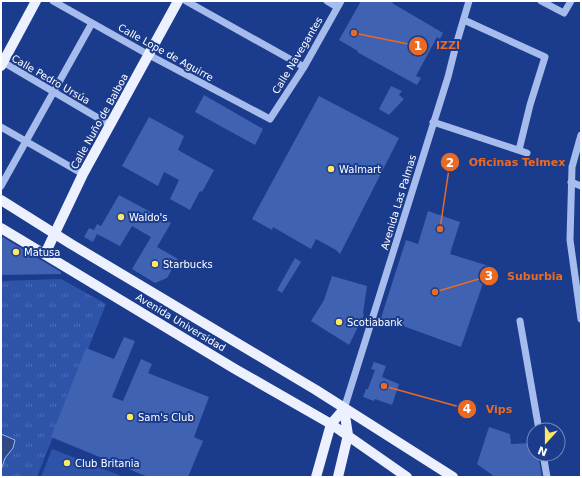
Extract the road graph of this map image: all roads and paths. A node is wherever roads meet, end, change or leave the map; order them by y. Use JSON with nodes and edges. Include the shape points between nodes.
{"nodes":[{"id":1,"x":36,"y":1,"type":"edge"},
{"id":2,"x":53,"y":1,"type":"edge"},
{"id":3,"x":178,"y":1,"type":"edge"},
{"id":4,"x":186,"y":1,"type":"edge"},
{"id":5,"x":327,"y":1,"type":"edge"},
{"id":6,"x":469,"y":1,"type":"edge"},
{"id":7,"x":541,"y":1,"type":"edge"},
{"id":8,"x":571,"y":1,"type":"edge"},
{"id":9,"x":339,"y":4,"type":"edge"},
{"id":10,"x":464,"y":20,"type":"junction"},
{"id":11,"x":92,"y":23,"type":"junction"},
{"id":12,"x":149,"y":55,"type":"junction"},
{"id":13,"x":2,"y":64,"type":"edge"},
{"id":14,"x":304,"y":67,"type":"junction"},
{"id":15,"x":53,"y":92,"type":"junction"},
{"id":16,"x":270,"y":119,"type":"joint"},
{"id":17,"x":434,"y":122,"type":"junction"},
{"id":18,"x":110,"y":125,"type":"junction"},
{"id":19,"x":1,"y":127,"type":"edge"},
{"id":20,"x":581,"y":135,"type":"edge"},
{"id":21,"x":26,"y":142,"type":"junction"},
{"id":22,"x":519,"y":150,"type":"junction"},
{"id":23,"x":527,"y":153,"type":"dead end"},
{"id":24,"x":83,"y":174,"type":"junction"},
{"id":25,"x":572,"y":182,"type":"junction"},
{"id":26,"x":1,"y":186,"type":"edge"},
{"id":27,"x":581,"y":186,"type":"edge"},
{"id":28,"x":1,"y":200,"type":"edge"},
{"id":29,"x":1,"y":228,"type":"edge"},
{"id":30,"x":55,"y":233,"type":"junction"},
{"id":31,"x":45,"y":254,"type":"junction"},
{"id":32,"x":572,"y":256,"type":"junction"},
{"id":33,"x":581,"y":260,"type":"edge"},
{"id":34,"x":581,"y":318,"type":"edge"},
{"id":35,"x":520,"y":321,"type":"dead end"},
{"id":36,"x":344,"y":409,"type":"junction"},
{"id":37,"x":538,"y":422,"type":"edge"},
{"id":38,"x":331,"y":424,"type":"junction"},
{"id":39,"x":348,"y":435,"type":"junction"},
{"id":40,"x":544,"y":462,"type":"edge"},
{"id":41,"x":316,"y":477,"type":"edge"},
{"id":42,"x":338,"y":477,"type":"edge"},
{"id":43,"x":406,"y":477,"type":"edge"},
{"id":44,"x":453,"y":477,"type":"edge"},
{"id":45,"x":547,"y":477,"type":"edge"}],
"edges":[{"from":1,"to":13,"type":"main road"},
{"from":2,"to":11,"type":"street","name":"Calle Lope de Aguirre"},
{"from":3,"to":12,"type":"main road","name":"Calle Nuño de Balboa"},
{"from":4,"to":14,"type":"street"},
{"from":5,"to":9,"type":"street"},
{"from":6,"to":10,"type":"street","name":"Avenida Las Palmas"},
{"from":7,"to":8,"type":"street","via":[[564,13]]},
{"from":9,"to":14,"type":"street","name":"Calle Navegantes"},
{"from":10,"to":17,"type":"street","name":"Avenida Las Palmas"},
{"from":10,"to":22,"type":"street","via":[[545,57]]},
{"from":11,"to":12,"type":"street","name":"Calle Lope de Aguirre"},
{"from":11,"to":15,"type":"street"},
{"from":12,"to":16,"type":"street","name":"Calle Lope de Aguirre"},
{"from":12,"to":18,"type":"main road","name":"Calle Nuño de Balboa"},
{"from":13,"to":15,"type":"street","name":"Calle Pedro Ursúa"},
{"from":14,"to":16,"type":"street","name":"Calle Navegantes"},
{"from":15,"to":18,"type":"street","name":"Calle Pedro Ursúa"},
{"from":15,"to":21,"type":"street"},
{"from":17,"to":22,"type":"street"},
{"from":17,"to":36,"type":"street","name":"Avenida Las Palmas"},
{"from":18,"to":24,"type":"main road","name":"Calle Nuño de Balboa"},
{"from":19,"to":21,"type":"street"},
{"from":20,"to":25,"type":"street","via":[[572,167]]},
{"from":21,"to":24,"type":"street"},
{"from":21,"to":26,"type":"street"},
{"from":22,"to":23,"type":"street"},
{"from":24,"to":30,"type":"main road","name":"Calle Nuño de Balboa"},
{"from":25,"to":27,"type":"street"},
{"from":25,"to":32,"type":"street"},
{"from":28,"to":30,"type":"main road","name":"Avenida Universidad"},
{"from":29,"to":31,"type":"main road","name":"Avenida Universidad"},
{"from":30,"to":31,"type":"main road","name":"Calle Nuño de Balboa"},
{"from":30,"to":36,"type":"main road","name":"Avenida Universidad"},
{"from":31,"to":38,"type":"main road","name":"Avenida Universidad"},
{"from":32,"to":33,"type":"street"},
{"from":32,"to":34,"type":"street"},
{"from":35,"to":37,"type":"street"},
{"from":36,"to":38,"type":"main road"},
{"from":36,"to":39,"type":"main road"},
{"from":36,"to":44,"type":"main road","name":"Avenida Universidad"},
{"from":38,"to":39,"type":"main road","name":"Avenida Universidad"},
{"from":38,"to":41,"type":"main road"},
{"from":39,"to":42,"type":"main road"},
{"from":39,"to":43,"type":"main road","name":"Avenida Universidad"},
{"from":40,"to":45,"type":"street"}]}
